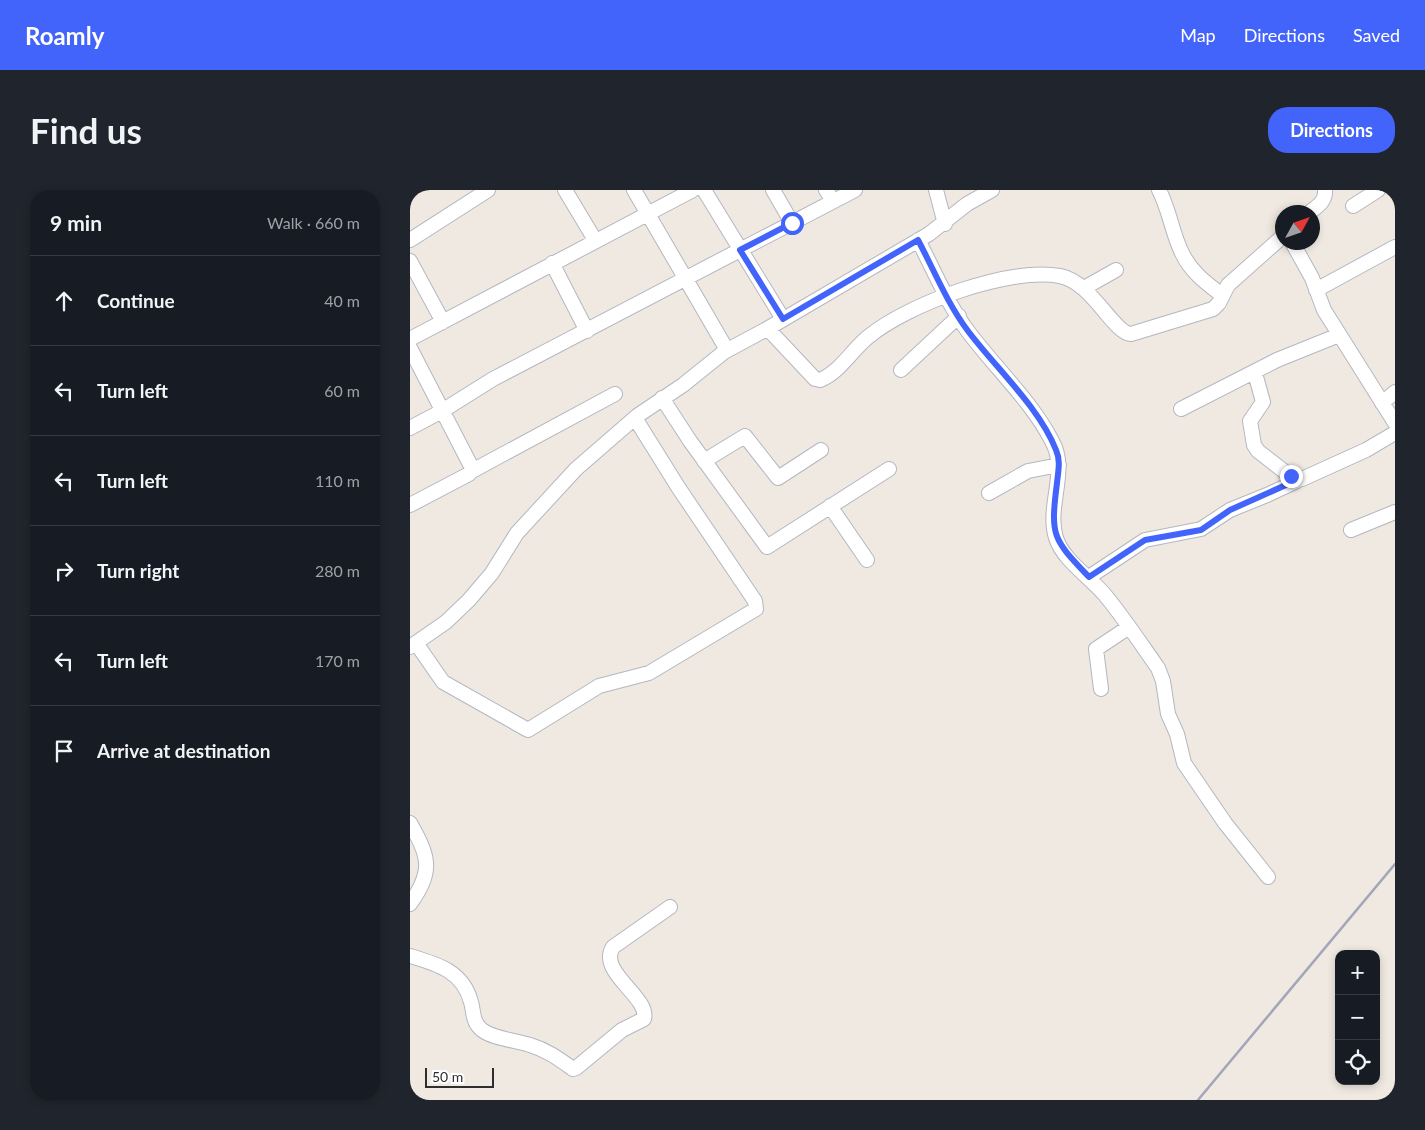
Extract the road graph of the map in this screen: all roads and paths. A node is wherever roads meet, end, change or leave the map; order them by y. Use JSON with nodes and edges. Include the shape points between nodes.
{"nodes":[{"id":1,"x":488,"y":190,"type":"edge"},
{"id":2,"x":565,"y":190,"type":"edge"},
{"id":3,"x":634,"y":190,"type":"edge"},
{"id":4,"x":693,"y":190,"type":"edge"},
{"id":5,"x":704,"y":190,"type":"edge"},
{"id":6,"x":773,"y":190,"type":"edge"},
{"id":7,"x":855,"y":190,"type":"edge"},
{"id":8,"x":936,"y":190,"type":"edge"},
{"id":9,"x":992,"y":190,"type":"edge"},
{"id":10,"x":1160,"y":190,"type":"edge"},
{"id":11,"x":1325,"y":190,"type":"edge"},
{"id":12,"x":1378,"y":190,"type":"edge"},
{"id":13,"x":830,"y":196,"type":"edge"},
{"id":14,"x":1318,"y":205,"type":"edge"},
{"id":15,"x":1353,"y":206,"type":"dead end"},
{"id":16,"x":647,"y":214,"type":"junction"},
{"id":17,"x":792,"y":223,"type":"junction"},
{"id":18,"x":944,"y":224,"type":"junction"},
{"id":19,"x":410,"y":240,"type":"edge"},
{"id":20,"x":595,"y":240,"type":"junction"},
{"id":21,"x":918,"y":240,"type":"junction"},
{"id":22,"x":1275,"y":243,"type":"edge"},
{"id":23,"x":1395,"y":247,"type":"edge"},
{"id":24,"x":740,"y":250,"type":"junction"},
{"id":25,"x":1296,"y":250,"type":"edge"},
{"id":26,"x":410,"y":261,"type":"edge"},
{"id":27,"x":552,"y":263,"type":"junction"},
{"id":28,"x":1116,"y":270,"type":"dead end"},
{"id":29,"x":686,"y":279,"type":"junction"},
{"id":30,"x":415,"y":281,"type":"edge"},
{"id":31,"x":1084,"y":288,"type":"junction"},
{"id":32,"x":1316,"y":290,"type":"junction"},
{"id":33,"x":1222,"y":295,"type":"junction"},
{"id":34,"x":946,"y":296,"type":"junction"},
{"id":35,"x":959,"y":316,"type":"junction"},
{"id":36,"x":783,"y":319,"type":"junction"},
{"id":37,"x":443,"y":322,"type":"junction"},
{"id":38,"x":768,"y":329,"type":"junction"},
{"id":39,"x":587,"y":332,"type":"junction"},
{"id":40,"x":1340,"y":336,"type":"junction"},
{"id":41,"x":410,"y":339,"type":"edge"},
{"id":42,"x":410,"y":348,"type":"edge"},
{"id":43,"x":727,"y":350,"type":"junction"},
{"id":44,"x":902,"y":370,"type":"dead end"},
{"id":45,"x":1255,"y":373,"type":"junction"},
{"id":46,"x":1395,"y":392,"type":"edge"},
{"id":47,"x":615,"y":394,"type":"dead end"},
{"id":48,"x":662,"y":398,"type":"junction"},
{"id":49,"x":1382,"y":403,"type":"junction"},
{"id":50,"x":1181,"y":409,"type":"dead end"},
{"id":51,"x":442,"y":411,"type":"junction"},
{"id":52,"x":635,"y":418,"type":"junction"},
{"id":53,"x":1395,"y":423,"type":"edge"},
{"id":54,"x":410,"y":428,"type":"edge"},
{"id":55,"x":1395,"y":433,"type":"edge"},
{"id":56,"x":821,"y":450,"type":"dead end"},
{"id":57,"x":704,"y":461,"type":"junction"},
{"id":58,"x":1059,"y":465,"type":"junction"},
{"id":59,"x":889,"y":469,"type":"dead end"},
{"id":60,"x":472,"y":471,"type":"junction"},
{"id":61,"x":1297,"y":480,"type":"junction"},
{"id":62,"x":989,"y":493,"type":"dead end"},
{"id":63,"x":410,"y":504,"type":"edge"},
{"id":64,"x":830,"y":506,"type":"junction"},
{"id":65,"x":1395,"y":512,"type":"edge"},
{"id":66,"x":1351,"y":530,"type":"dead end"},
{"id":67,"x":867,"y":560,"type":"dead end"},
{"id":68,"x":1089,"y":577,"type":"junction"},
{"id":69,"x":1129,"y":627,"type":"junction"},
{"id":70,"x":413,"y":645,"type":"edge"},
{"id":71,"x":1101,"y":689,"type":"dead end"},
{"id":72,"x":410,"y":823,"type":"edge"},
{"id":73,"x":1268,"y":877,"type":"dead end"},
{"id":74,"x":410,"y":904,"type":"edge"},
{"id":75,"x":670,"y":907,"type":"dead end"},
{"id":76,"x":410,"y":956,"type":"edge"}],
"edges":[{"from":1,"to":19,"type":"street"},
{"from":2,"to":20,"type":"street"},
{"from":3,"to":16,"type":"street"},
{"from":4,"to":16,"type":"street"},
{"from":5,"to":24,"type":"street"},
{"from":6,"to":17,"type":"street"},
{"from":7,"to":13,"type":"street"},
{"from":8,"to":18,"type":"street"},
{"from":9,"to":18,"type":"street","via":[[967,204]]},
{"from":10,"to":33,"type":"street","via":[[1187,263],[1202,281]]},
{"from":11,"to":14,"type":"street"},
{"from":12,"to":15,"type":"street"},
{"from":13,"to":17,"type":"street"},
{"from":16,"to":20,"type":"street"},
{"from":16,"to":29,"type":"street"},
{"from":17,"to":24,"type":"street"},
{"from":18,"to":21,"type":"street"},
{"from":20,"to":27,"type":"street"},
{"from":21,"to":34,"type":"street"},
{"from":21,"to":36,"type":"street"},
{"from":22,"to":33,"type":"street","via":[[1228,285]]},
{"from":23,"to":32,"type":"street"},
{"from":24,"to":29,"type":"street"},
{"from":24,"to":36,"type":"street"},
{"from":25,"to":32,"type":"street"},
{"from":26,"to":30,"type":"street"},
{"from":27,"to":37,"type":"street"},
{"from":27,"to":39,"type":"street"},
{"from":28,"to":31,"type":"street"},
{"from":29,"to":39,"type":"street"},
{"from":29,"to":43,"type":"street"},
{"from":30,"to":37,"type":"street"},
{"from":31,"to":33,"type":"street","via":[[1127,334],[1214,309]]},
{"from":31,"to":34,"type":"street","via":[[1067,277],[1032,274]]},
{"from":32,"to":40,"type":"street"},
{"from":34,"to":35,"type":"street"},
{"from":34,"to":38,"type":"street","via":[[879,329],[820,380],[815,379]]},
{"from":35,"to":44,"type":"street"},
{"from":35,"to":58,"type":"street","via":[[967,330],[1012,382],[1045,430],[1057,452]]},
{"from":36,"to":38,"type":"street"},
{"from":37,"to":41,"type":"street"},
{"from":38,"to":43,"type":"street"},
{"from":39,"to":51,"type":"street","via":[[493,379]]},
{"from":40,"to":45,"type":"street","via":[[1277,360]]},
{"from":40,"to":49,"type":"street"},
{"from":42,"to":51,"type":"street"},
{"from":43,"to":48,"type":"street"},
{"from":45,"to":50,"type":"street"},
{"from":45,"to":61,"type":"street","via":[[1263,402],[1250,420],[1256,448]]},
{"from":46,"to":49,"type":"street"},
{"from":47,"to":60,"type":"street"},
{"from":48,"to":52,"type":"street"},
{"from":48,"to":57,"type":"street"},
{"from":49,"to":53,"type":"street"},
{"from":51,"to":54,"type":"street"},
{"from":51,"to":60,"type":"street","via":[[472,464]]},
{"from":52,"to":70,"type":"street","via":[[586,459],[517,533],[492,573],[469,600],[451,618]]},
{"from":52,"to":70,"type":"street","via":[[755,601],[756,609],[649,673],[599,686],[528,730],[443,682]]},
{"from":55,"to":61,"type":"street","via":[[1366,450]]},
{"from":56,"to":57,"type":"street","via":[[778,478],[745,436]]},
{"from":57,"to":64,"type":"street","via":[[767,547]]},
{"from":58,"to":62,"type":"street","via":[[1036,468]]},
{"from":58,"to":68,"type":"street","via":[[1053,508],[1057,539],[1062,549]]},
{"from":59,"to":64,"type":"street"},
{"from":60,"to":63,"type":"street"},
{"from":61,"to":68,"type":"street","via":[[1230,510],[1201,530],[1145,540]]},
{"from":64,"to":67,"type":"street"},
{"from":65,"to":66,"type":"street"},
{"from":68,"to":69,"type":"street"},
{"from":69,"to":71,"type":"street","via":[[1096,650]]},
{"from":69,"to":73,"type":"street","via":[[1162,675],[1168,714],[1184,763],[1225,823]]},
{"from":72,"to":74,"type":"street","via":[[428,862],[423,884]]},
{"from":75,"to":76,"type":"street","via":[[609,952],[609,959],[619,977],[644,1009],[644,1019],[622,1030],[573,1069],[561,1058],[539,1048],[483,1031],[474,1020],[471,1002],[457,976],[448,969]]}]}
